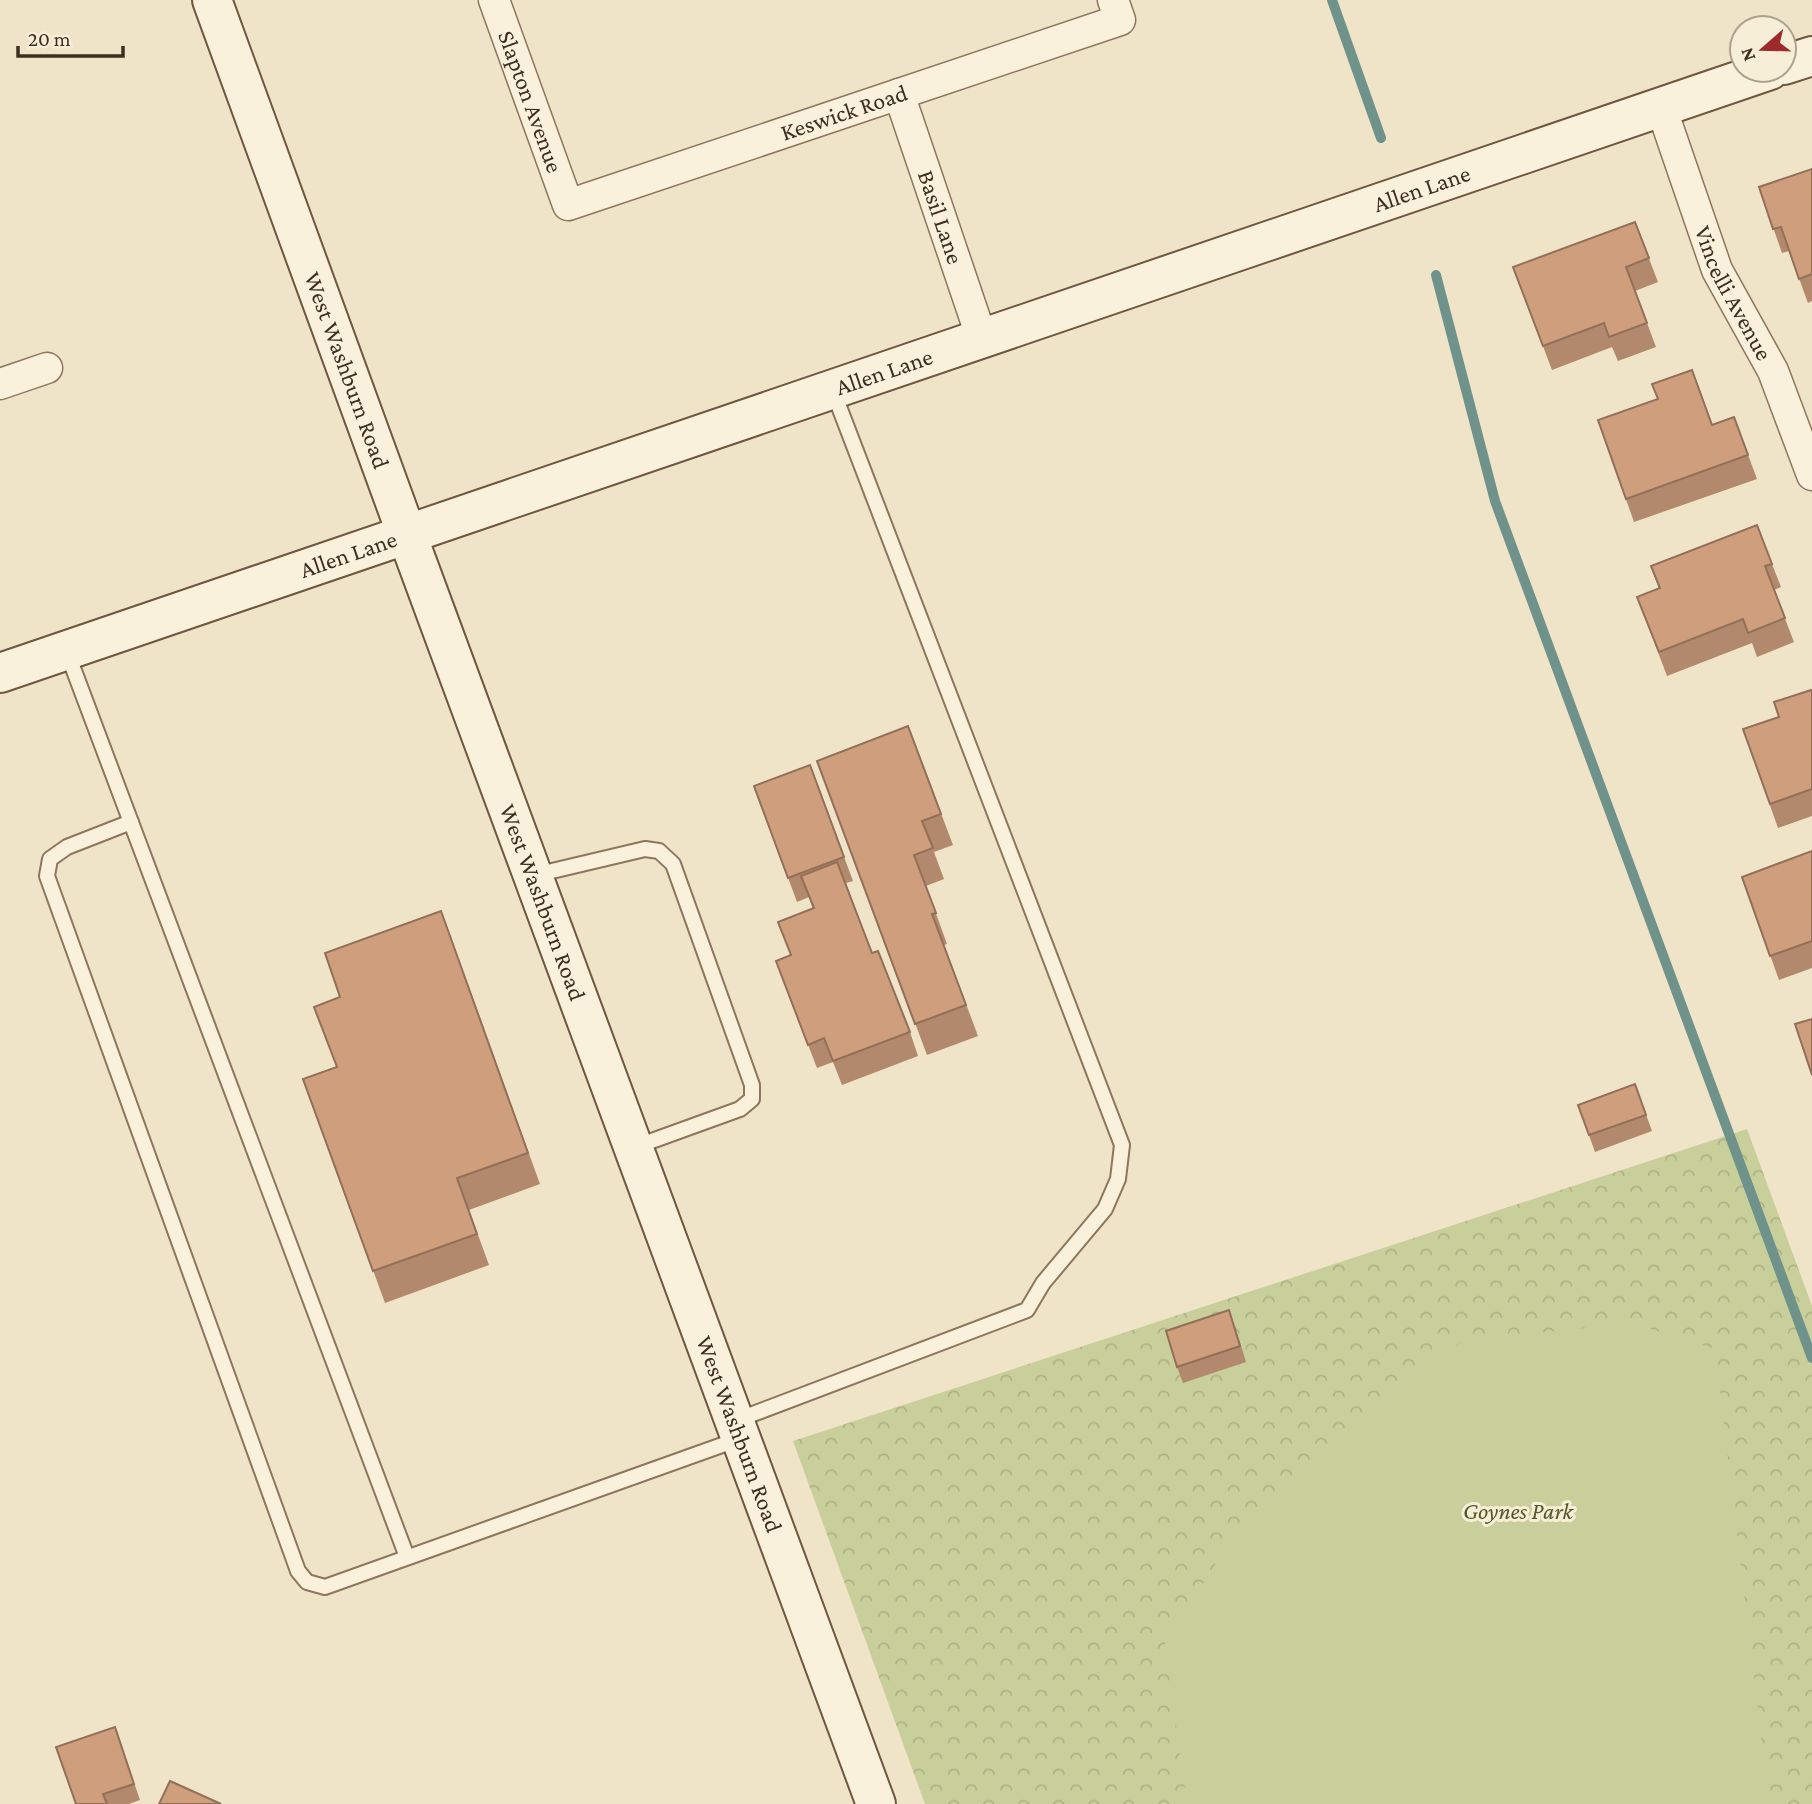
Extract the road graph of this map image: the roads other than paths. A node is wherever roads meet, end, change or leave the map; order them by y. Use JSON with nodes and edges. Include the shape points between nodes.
{"nodes":[{"id":1,"x":212,"y":0,"type":"edge"},
{"id":2,"x":494,"y":0,"type":"edge"},
{"id":3,"x":1116,"y":10,"type":"edge"},
{"id":4,"x":1729,"y":84,"type":"edge"},
{"id":5,"x":899,"y":94,"type":"junction"},
{"id":6,"x":1661,"y":107,"type":"junction"},
{"id":7,"x":568,"y":205,"type":"joint"},
{"id":8,"x":982,"y":339,"type":"junction"},
{"id":9,"x":47,"y":368,"type":"dead end"},
{"id":10,"x":0,"y":384,"type":"edge"},
{"id":11,"x":832,"y":390,"type":"junction"},
{"id":12,"x":1812,"y":475,"type":"edge"},
{"id":13,"x":407,"y":535,"type":"junction"},
{"id":14,"x":66,"y":650,"type":"junction"},
{"id":15,"x":0,"y":673,"type":"edge"},
{"id":16,"x":131,"y":822,"type":"junction"},
{"id":17,"x":533,"y":875,"type":"junction"},
{"id":18,"x":634,"y":1148,"type":"junction"},
{"id":19,"x":737,"y":1430,"type":"junction"},
{"id":20,"x":407,"y":1558,"type":"junction"},
{"id":21,"x":876,"y":1804,"type":"edge"}],
"edges":[{"from":1,"to":13,"type":"street","name":"West Washburn Road"},
{"from":2,"to":7,"type":"street","name":"Slapton Avenue"},
{"from":3,"to":5,"type":"street","name":"Keswick Road"},
{"from":4,"to":6,"type":"street","name":"Allen Lane"},
{"from":5,"to":7,"type":"street","name":"Keswick Road"},
{"from":5,"to":8,"type":"street","name":"Basil Lane"},
{"from":6,"to":8,"type":"street","name":"Allen Lane"},
{"from":6,"to":12,"type":"street","name":"Vincelli Avenue","via":[[1717,270],[1773,370]]},
{"from":8,"to":11,"type":"street","name":"Allen Lane"},
{"from":9,"to":10,"type":"street"},
{"from":11,"to":13,"type":"street","name":"Allen Lane"},
{"from":11,"to":19,"type":"lane","via":[[1122,1145],[1118,1179],[1105,1209],[1043,1283],[1027,1310]]},
{"from":13,"to":14,"type":"street","name":"Allen Lane"},
{"from":13,"to":17,"type":"street","name":"West Washburn Road"},
{"from":14,"to":15,"type":"street","name":"Allen Lane"},
{"from":14,"to":16,"type":"lane"},
{"from":16,"to":20,"type":"lane"},
{"from":16,"to":20,"type":"lane","via":[[67,847],[50,859],[47,876],[298,1571],[307,1582],[325,1587]]},
{"from":17,"to":18,"type":"street","name":"West Washburn Road"},
{"from":17,"to":18,"type":"lane","via":[[645,849],[659,851],[673,864],[752,1085],[752,1099],[740,1109]]},
{"from":18,"to":19,"type":"street","name":"West Washburn Road"},
{"from":19,"to":20,"type":"lane"},
{"from":19,"to":21,"type":"street","name":"West Washburn Road"}]}
